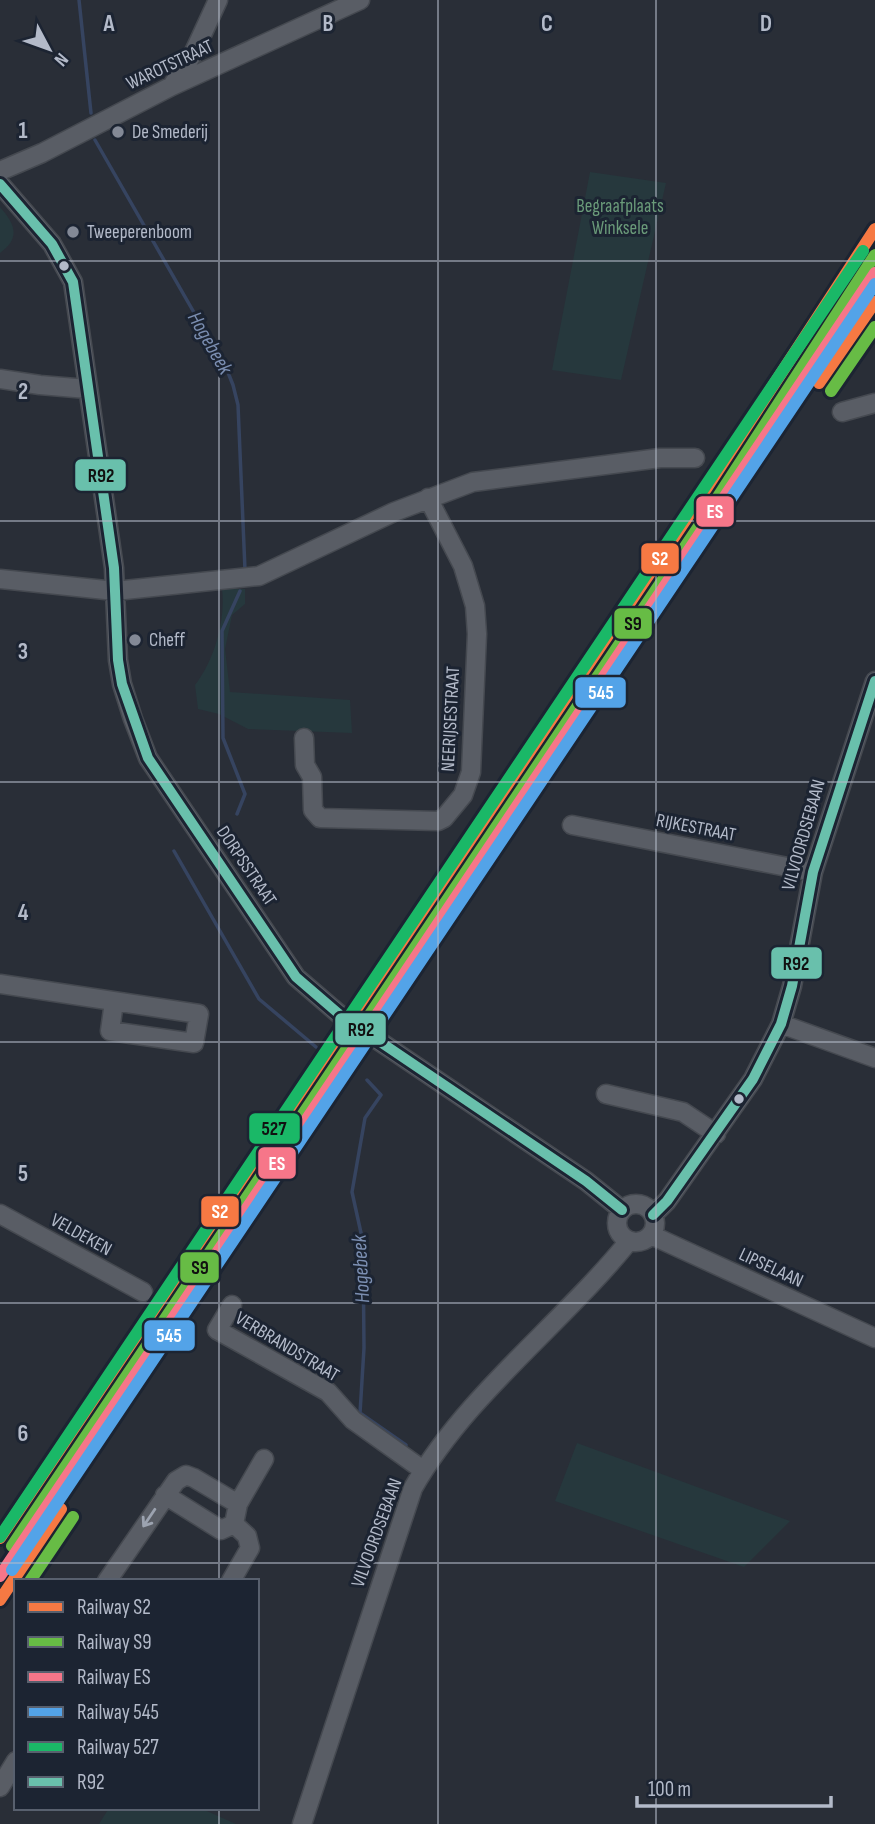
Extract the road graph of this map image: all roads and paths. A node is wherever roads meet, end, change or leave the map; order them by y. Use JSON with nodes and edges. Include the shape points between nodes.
{"nodes":[{"id":1,"x":218,"y":0,"type":"edge"},
{"id":2,"x":360,"y":0,"type":"edge"},
{"id":3,"x":341,"y":4,"type":"edge"},
{"id":4,"x":172,"y":86,"type":"junction"},
{"id":5,"x":0,"y":171,"type":"edge"},
{"id":6,"x":0,"y":184,"type":"edge"},
{"id":7,"x":0,"y":379,"type":"edge"},
{"id":8,"x":87,"y":389,"type":"junction"},
{"id":9,"x":875,"y":403,"type":"edge"},
{"id":10,"x":842,"y":412,"type":"dead end"},
{"id":11,"x":695,"y":458,"type":"dead end"},
{"id":12,"x":428,"y":498,"type":"junction"},
{"id":13,"x":0,"y":579,"type":"edge"},
{"id":14,"x":115,"y":591,"type":"junction"},
{"id":15,"x":875,"y":681,"type":"edge"},
{"id":16,"x":304,"y":738,"type":"dead end"},
{"id":17,"x":572,"y":825,"type":"dead end"},
{"id":18,"x":813,"y":872,"type":"junction"},
{"id":19,"x":0,"y":984,"type":"edge"},
{"id":20,"x":114,"y":1002,"type":"junction"},
{"id":21,"x":781,"y":1024,"type":"junction"},
{"id":22,"x":875,"y":1058,"type":"edge"},
{"id":23,"x":606,"y":1094,"type":"dead end"},
{"id":24,"x":716,"y":1133,"type":"junction"},
{"id":25,"x":622,"y":1210,"type":"junction"},
{"id":26,"x":0,"y":1214,"type":"edge"},
{"id":27,"x":653,"y":1215,"type":"junction"},
{"id":28,"x":651,"y":1235,"type":"junction"},
{"id":29,"x":629,"y":1241,"type":"junction"},
{"id":30,"x":142,"y":1292,"type":"dead end"},
{"id":31,"x":232,"y":1306,"type":"dead end"},
{"id":32,"x":875,"y":1338,"type":"edge"},
{"id":33,"x":264,"y":1459,"type":"dead end"},
{"id":34,"x":423,"y":1469,"type":"junction"},
{"id":35,"x":165,"y":1495,"type":"junction"},
{"id":36,"x":238,"y":1504,"type":"junction"},
{"id":37,"x":234,"y":1524,"type":"junction"},
{"id":38,"x":116,"y":1578,"type":"edge"},
{"id":39,"x":232,"y":1579,"type":"edge"},
{"id":40,"x":14,"y":1763,"type":"edge"},
{"id":41,"x":0,"y":1787,"type":"edge"},
{"id":42,"x":302,"y":1824,"type":"edge"}],
"edges":[{"from":1,"to":4,"type":"street"},
{"from":2,"to":3,"type":"street","name":"WAROTSTRAAT"},
{"from":3,"to":4,"type":"street","name":"WAROTSTRAAT"},
{"from":4,"to":5,"type":"street","name":"WAROTSTRAAT"},
{"from":6,"to":8,"type":"street","name":"DORPSSTRAAT","via":[[52,244],[73,282]]},
{"from":7,"to":8,"type":"street"},
{"from":8,"to":14,"type":"street","name":"DORPSSTRAAT"},
{"from":9,"to":10,"type":"street"},
{"from":11,"to":12,"type":"street","via":[[660,458],[473,482]]},
{"from":12,"to":14,"type":"street","via":[[259,576]]},
{"from":12,"to":16,"type":"street","name":"NEERIJSESTRAAT","via":[[463,566],[475,606],[471,772],[463,795],[439,821],[320,818],[313,810],[313,776],[305,765]]},
{"from":13,"to":14,"type":"street"},
{"from":14,"to":25,"type":"street","name":"DORPSSTRAAT","via":[[122,684],[148,758],[296,977],[319,999]]},
{"from":15,"to":18,"type":"street","name":"VILVOORDSEBAAN"},
{"from":17,"to":18,"type":"street","name":"RIJKESTRAAT"},
{"from":18,"to":21,"type":"street","name":"VILVOORDSEBAAN","via":[[793,986]]},
{"from":19,"to":20,"type":"street"},
{"from":20,"to":20,"type":"street","via":[[199,1014],[194,1043],[110,1031]]},
{"from":21,"to":22,"type":"street"},
{"from":21,"to":24,"type":"street","name":"VILVOORDSEBAAN","via":[[753,1079]]},
{"from":23,"to":24,"type":"street","via":[[683,1112]]},
{"from":24,"to":27,"type":"street","name":"VILVOORDSEBAAN"},
{"from":25,"to":27,"type":"street","via":[[635,1204]]},
{"from":25,"to":29,"type":"street","via":[[618,1231]]},
{"from":26,"to":30,"type":"street","name":"VELDEKEN"},
{"from":27,"to":28,"type":"street"},
{"from":28,"to":29,"type":"street"},
{"from":28,"to":32,"type":"street","name":"LIPSELAAN"},
{"from":29,"to":34,"type":"street","name":"VILVOORDSEBAAN","via":[[456,1426]]},
{"from":31,"to":34,"type":"street","name":"VERBRANDSTRAAT","via":[[217,1330],[328,1392],[353,1420]]},
{"from":33,"to":36,"type":"street"},
{"from":34,"to":42,"type":"street","name":"VILVOORDSEBAAN","via":[[405,1506]]},
{"from":35,"to":36,"type":"street","via":[[186,1475]]},
{"from":35,"to":37,"type":"street","via":[[222,1530]]},
{"from":35,"to":38,"type":"street","one_way":true},
{"from":36,"to":37,"type":"street"},
{"from":37,"to":39,"type":"street","via":[[247,1536],[250,1548]]},
{"from":40,"to":41,"type":"street"}]}
